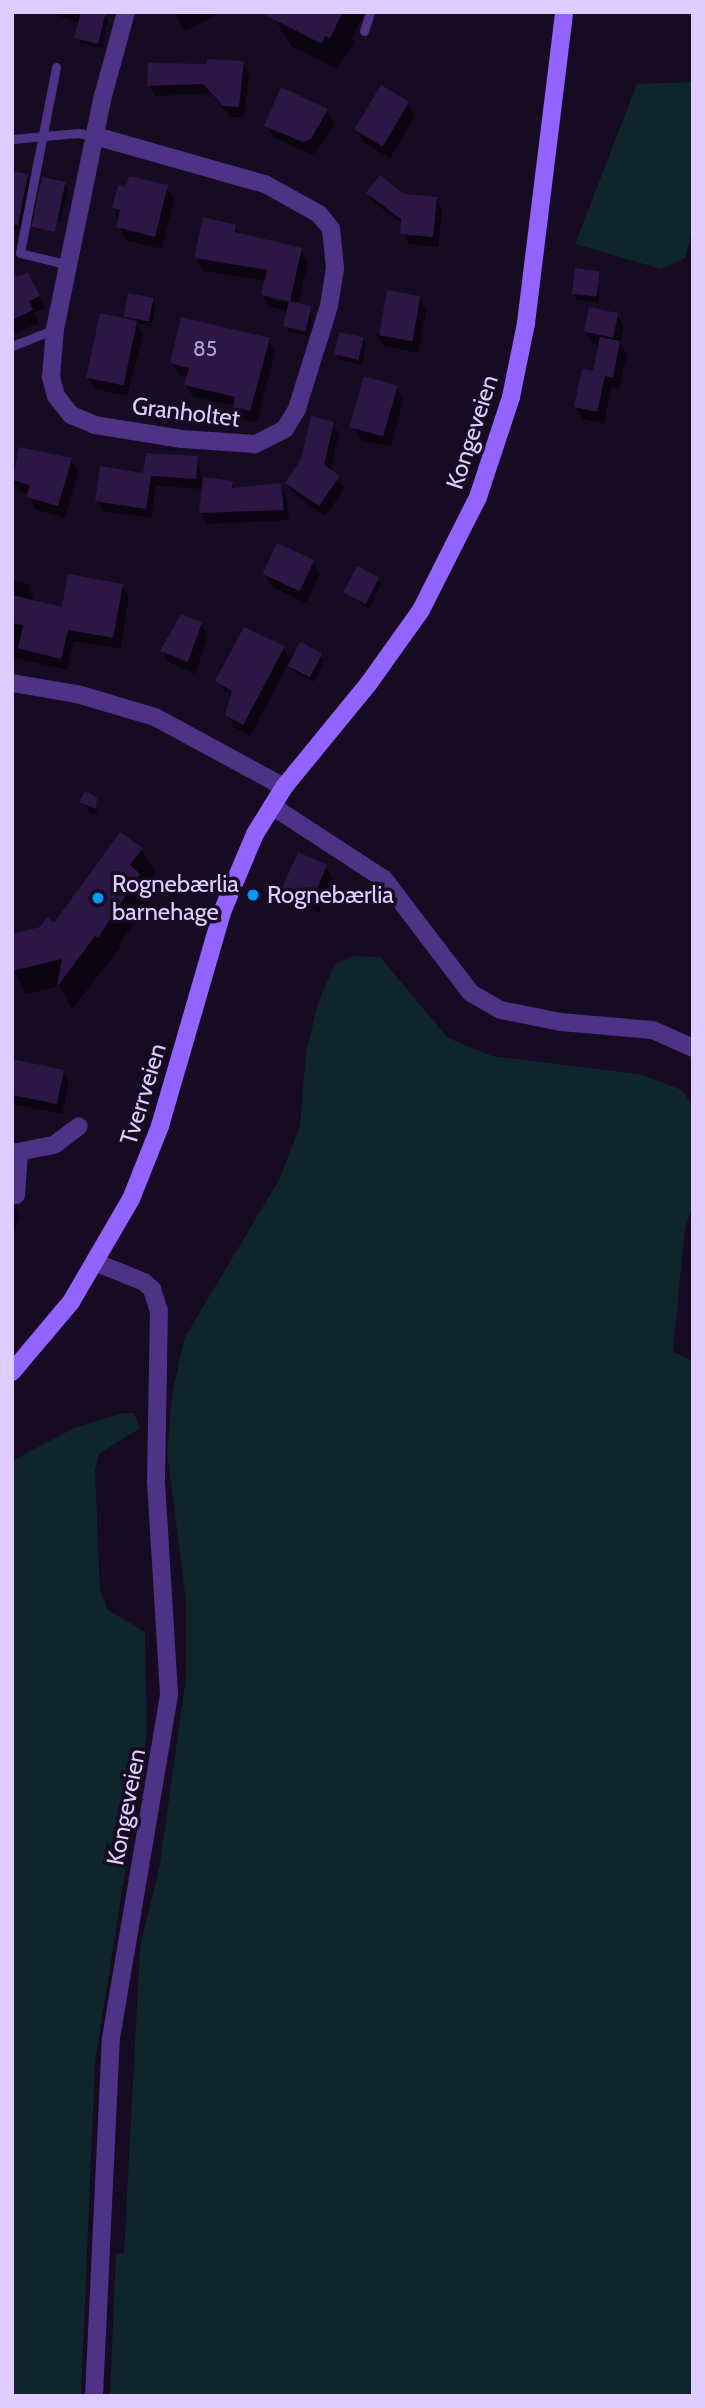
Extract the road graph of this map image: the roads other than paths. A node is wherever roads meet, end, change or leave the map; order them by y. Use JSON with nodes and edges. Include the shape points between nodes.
{"nodes":[{"id":1,"x":126,"y":12,"type":"edge"},
{"id":2,"x":370,"y":12,"type":"edge"},
{"id":3,"x":564,"y":12,"type":"edge"},
{"id":4,"x":364,"y":31,"type":"dead end"},
{"id":5,"x":56,"y":67,"type":"dead end"},
{"id":6,"x":46,"y":136,"type":"junction"},
{"id":7,"x":95,"y":136,"type":"junction"},
{"id":8,"x":12,"y":139,"type":"edge"},
{"id":9,"x":69,"y":265,"type":"junction"},
{"id":10,"x":55,"y":329,"type":"junction"},
{"id":11,"x":12,"y":346,"type":"edge"},
{"id":12,"x":12,"y":682,"type":"edge"},
{"id":13,"x":284,"y":787,"type":"junction"},
{"id":14,"x":272,"y":806,"type":"junction"},
{"id":15,"x":693,"y":1048,"type":"edge"},
{"id":16,"x":79,"y":1126,"type":"dead end"},
{"id":17,"x":15,"y":1154,"type":"edge"},
{"id":18,"x":16,"y":1195,"type":"dead end"},
{"id":19,"x":97,"y":1263,"type":"junction"},
{"id":20,"x":12,"y":1372,"type":"edge"},
{"id":21,"x":94,"y":2396,"type":"edge"}],
"edges":[{"from":1,"to":7,"type":"street","name":"Granholtet"},
{"from":2,"to":4,"type":"lane"},
{"from":3,"to":13,"type":"main road","name":"Kongeveien","via":[[526,323],[492,462],[460,538],[421,610],[369,683]]},
{"from":5,"to":6,"type":"lane","via":[[45,112]]},
{"from":6,"to":7,"type":"lane"},
{"from":6,"to":8,"type":"lane"},
{"from":6,"to":9,"type":"lane","via":[[20,253]]},
{"from":7,"to":9,"type":"street","name":"Granholtet"},
{"from":7,"to":10,"type":"street","name":"Granholtet","via":[[265,184],[319,214],[331,229],[335,268],[329,306],[297,409],[285,429],[255,444],[170,437],[95,425],[71,415],[56,396],[51,377]]},
{"from":9,"to":10,"type":"street","name":"Granholtet"},
{"from":10,"to":11,"type":"lane"},
{"from":12,"to":13,"type":"street","via":[[76,694],[155,717]]},
{"from":13,"to":14,"type":"main road","name":"Kongeveien"},
{"from":14,"to":15,"type":"street","via":[[384,879],[471,993],[501,1010],[653,1030]]},
{"from":14,"to":19,"type":"main road","name":"Tverrveien","via":[[246,852],[222,912],[147,1164]]},
{"from":16,"to":17,"type":"street","via":[[54,1145]]},
{"from":17,"to":18,"type":"street"},
{"from":19,"to":20,"type":"main road","name":"Tverrveien","via":[[50,1329]]},
{"from":19,"to":21,"type":"street","name":"Kongeveien","via":[[144,1282],[152,1289],[159,1311],[156,1480],[169,1694],[111,2038]]}]}
